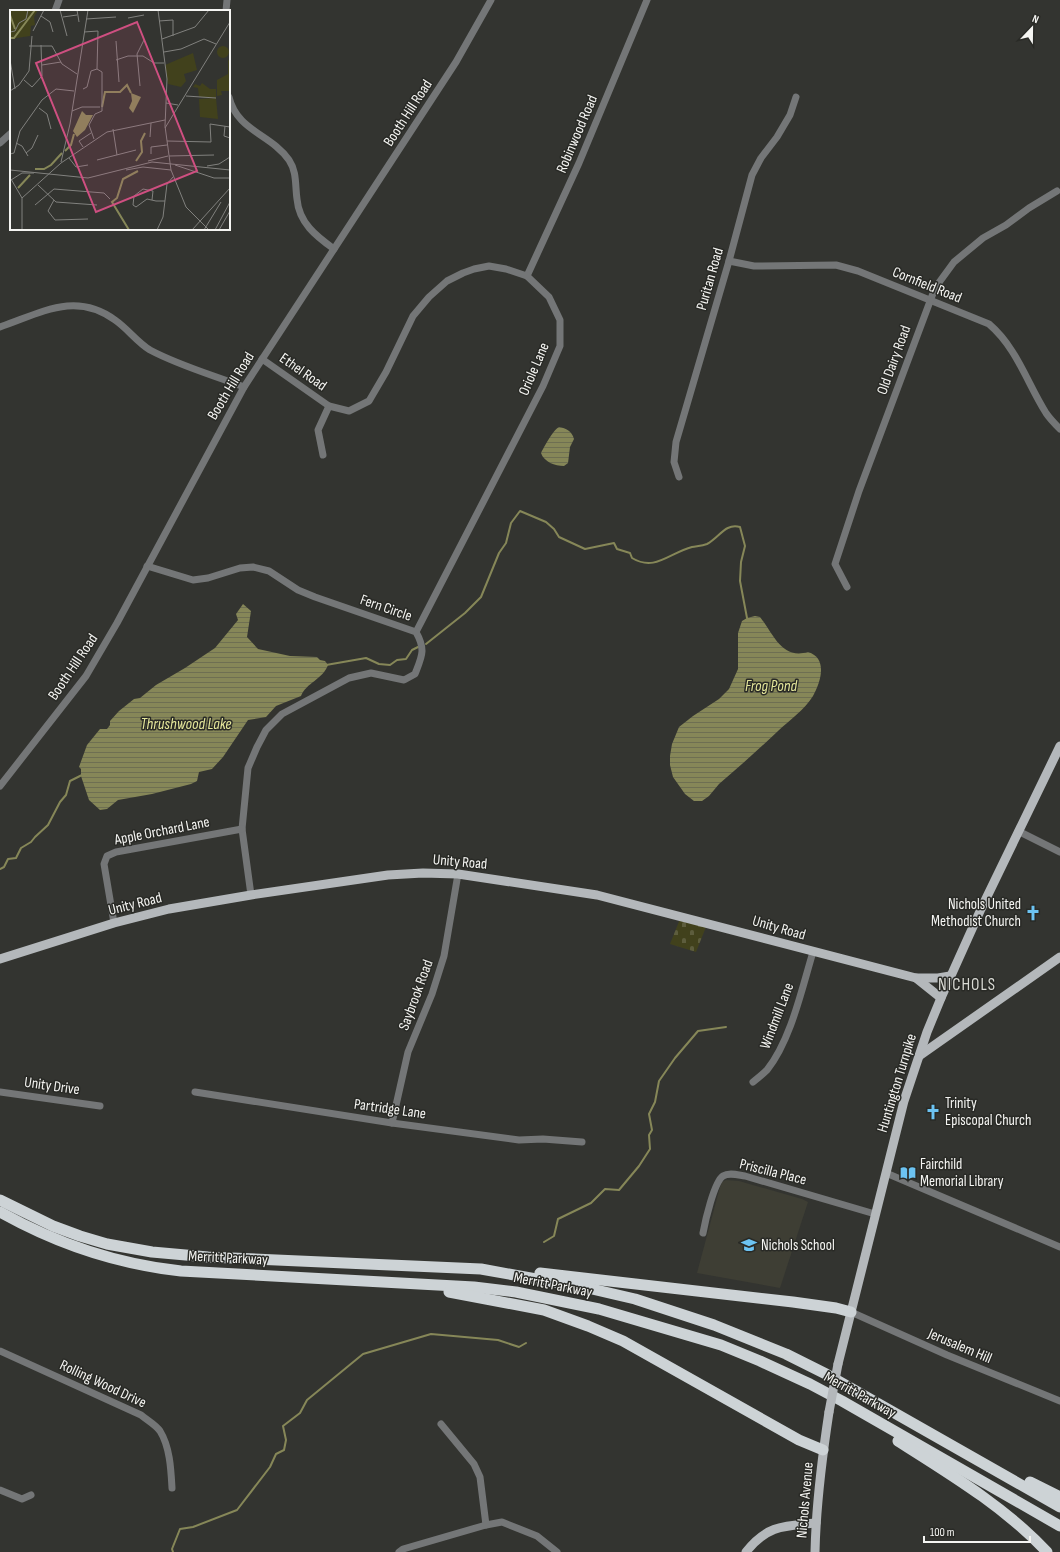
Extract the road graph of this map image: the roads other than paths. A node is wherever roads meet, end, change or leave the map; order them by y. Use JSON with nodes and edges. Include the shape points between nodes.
{"nodes":[{"id":1,"x":59,"y":0,"type":"edge"},
{"id":2,"x":227,"y":0,"type":"edge"},
{"id":3,"x":491,"y":0,"type":"edge"},
{"id":4,"x":647,"y":0,"type":"edge"},
{"id":5,"x":55,"y":10,"type":"edge"},
{"id":6,"x":226,"y":10,"type":"edge"},
{"id":7,"x":796,"y":97,"type":"dead end"},
{"id":8,"x":230,"y":101,"type":"edge"},
{"id":9,"x":10,"y":134,"type":"edge"},
{"id":10,"x":0,"y":143,"type":"edge"},
{"id":11,"x":1057,"y":191,"type":"dead end"},
{"id":12,"x":334,"y":249,"type":"junction"},
{"id":13,"x":729,"y":261,"type":"junction"},
{"id":14,"x":527,"y":276,"type":"junction"},
{"id":15,"x":930,"y":300,"type":"junction"},
{"id":16,"x":0,"y":327,"type":"edge"},
{"id":17,"x":262,"y":359,"type":"junction"},
{"id":18,"x":244,"y":387,"type":"junction"},
{"id":19,"x":329,"y":406,"type":"junction"},
{"id":20,"x":1060,"y":429,"type":"edge"},
{"id":21,"x":323,"y":455,"type":"dead end"},
{"id":22,"x":679,"y":477,"type":"dead end"},
{"id":23,"x":146,"y":566,"type":"junction"},
{"id":24,"x":848,"y":587,"type":"dead end"},
{"id":25,"x":416,"y":632,"type":"junction"},
{"id":26,"x":1060,"y":746,"type":"edge"},
{"id":27,"x":0,"y":786,"type":"edge"},
{"id":28,"x":242,"y":829,"type":"junction"},
{"id":29,"x":1018,"y":831,"type":"junction"},
{"id":30,"x":1060,"y":852,"type":"edge"},
{"id":31,"x":458,"y":874,"type":"junction"},
{"id":32,"x":251,"y":895,"type":"junction"},
{"id":33,"x":114,"y":923,"type":"junction"},
{"id":34,"x":813,"y":952,"type":"junction"},
{"id":35,"x":1060,"y":957,"type":"edge"},
{"id":36,"x":0,"y":959,"type":"edge"},
{"id":37,"x":950,"y":976,"type":"junction"},
{"id":38,"x":916,"y":978,"type":"junction"},
{"id":39,"x":941,"y":998,"type":"junction"},
{"id":40,"x":919,"y":1056,"type":"junction"},
{"id":41,"x":753,"y":1082,"type":"dead end"},
{"id":42,"x":0,"y":1092,"type":"edge"},
{"id":43,"x":195,"y":1092,"type":"dead end"},
{"id":44,"x":100,"y":1106,"type":"dead end"},
{"id":45,"x":392,"y":1123,"type":"junction"},
{"id":46,"x":582,"y":1142,"type":"dead end"},
{"id":47,"x":886,"y":1173,"type":"junction"},
{"id":48,"x":0,"y":1200,"type":"edge"},
{"id":49,"x":0,"y":1212,"type":"edge"},
{"id":50,"x":875,"y":1214,"type":"junction"},
{"id":51,"x":703,"y":1233,"type":"dead end"},
{"id":52,"x":1060,"y":1247,"type":"edge"},
{"id":53,"x":481,"y":1269,"type":"junction"},
{"id":54,"x":407,"y":1284,"type":"junction"},
{"id":55,"x":851,"y":1312,"type":"junction"},
{"id":56,"x":0,"y":1351,"type":"edge"},
{"id":57,"x":1060,"y":1401,"type":"edge"},
{"id":58,"x":870,"y":1417,"type":"junction"},
{"id":59,"x":909,"y":1421,"type":"junction"},
{"id":60,"x":441,"y":1424,"type":"dead end"},
{"id":61,"x":823,"y":1450,"type":"junction"},
{"id":62,"x":172,"y":1488,"type":"dead end"},
{"id":63,"x":0,"y":1490,"type":"edge"},
{"id":64,"x":31,"y":1495,"type":"dead end"},
{"id":65,"x":1060,"y":1497,"type":"edge"},
{"id":66,"x":1060,"y":1507,"type":"edge"},
{"id":67,"x":816,"y":1524,"type":"junction"},
{"id":68,"x":486,"y":1525,"type":"junction"},
{"id":69,"x":1060,"y":1526,"type":"edge"},
{"id":70,"x":399,"y":1552,"type":"edge"},
{"id":71,"x":557,"y":1552,"type":"edge"},
{"id":72,"x":746,"y":1552,"type":"edge"},
{"id":73,"x":815,"y":1552,"type":"edge"},
{"id":74,"x":1047,"y":1552,"type":"edge"}],
"edges":[{"from":1,"to":5,"type":"street"},
{"from":2,"to":6,"type":"street"},
{"from":3,"to":12,"type":"street","name":"Booth Hill Road","via":[[456,62]]},
{"from":4,"to":14,"type":"street","name":"Robinwood Road","via":[[579,163]]},
{"from":7,"to":13,"type":"street","name":"Puritan Road","via":[[790,115],[752,175]]},
{"from":8,"to":12,"type":"street","via":[[241,120],[278,148],[288,160],[295,176],[297,199],[306,225],[318,238]]},
{"from":9,"to":10,"type":"street"},
{"from":11,"to":15,"type":"street","name":"Old Dairy Road","via":[[983,238],[954,262],[935,288]]},
{"from":12,"to":17,"type":"street","name":"Booth Hill Road"},
{"from":13,"to":15,"type":"street","name":"Cornfield Road","via":[[754,266],[836,265],[858,270]]},
{"from":13,"to":22,"type":"street","name":"Puritan Road","via":[[676,442],[674,462]]},
{"from":14,"to":19,"type":"street","name":"Oriole Lane","via":[[506,268],[489,266],[463,272],[447,281],[413,316],[386,372],[368,401],[349,411]]},
{"from":14,"to":25,"type":"street","name":"Oriole Lane","via":[[549,297],[560,320],[560,346],[543,386]]},
{"from":15,"to":20,"type":"street","name":"Cornfield Road","via":[[989,324],[999,332],[1016,355],[1046,413]]},
{"from":15,"to":24,"type":"street","name":"Old Dairy Road","via":[[859,491],[835,564]]},
{"from":16,"to":18,"type":"street","via":[[58,307],[84,306],[116,321],[149,349]]},
{"from":17,"to":18,"type":"street","name":"Booth Hill Road"},
{"from":17,"to":19,"type":"street","name":"Ethel Road"},
{"from":18,"to":23,"type":"street","name":"Booth Hill Road"},
{"from":19,"to":21,"type":"street","via":[[318,430]]},
{"from":23,"to":25,"type":"street","name":"Fern Circle","via":[[193,580],[253,567],[269,571],[298,590],[315,597]]},
{"from":23,"to":27,"type":"street","name":"Booth Hill Road","via":[[86,676]]},
{"from":25,"to":28,"type":"street","name":"Fern Circle","via":[[423,654],[415,674],[404,680],[370,673],[349,678],[282,714],[266,730],[248,768]]},
{"from":26,"to":29,"type":"main road","name":"Huntington Turnpike"},
{"from":28,"to":32,"type":"street","name":"Fern Circle"},
{"from":28,"to":33,"type":"street","name":"Apple Orchard Lane","via":[[116,852],[107,856],[104,864]]},
{"from":29,"to":30,"type":"street"},
{"from":29,"to":37,"type":"main road","name":"Huntington Turnpike"},
{"from":31,"to":32,"type":"main road","name":"Unity Road","via":[[388,875]]},
{"from":31,"to":34,"type":"main road","name":"Unity Road","via":[[597,895]]},
{"from":31,"to":45,"type":"street","name":"Saybrook Road","via":[[444,956],[432,994],[408,1052]]},
{"from":32,"to":33,"type":"main road","name":"Unity Road","via":[[169,909]]},
{"from":33,"to":36,"type":"main road","name":"Unity Road"},
{"from":34,"to":38,"type":"main road","name":"Unity Road"},
{"from":34,"to":41,"type":"street","name":"Windmill Lane","via":[[790,1027],[766,1070]]},
{"from":35,"to":40,"type":"main road"},
{"from":37,"to":38,"type":"main road","name":"Unity Road"},
{"from":37,"to":39,"type":"main road","name":"Huntington Turnpike"},
{"from":38,"to":39,"type":"main road","name":"Unity Road"},
{"from":39,"to":40,"type":"main road","name":"Huntington Turnpike"},
{"from":40,"to":47,"type":"main road","name":"Huntington Turnpike","via":[[904,1101]]},
{"from":42,"to":44,"type":"street","name":"Unity Drive"},
{"from":43,"to":45,"type":"street","name":"Partridge Lane"},
{"from":45,"to":46,"type":"street","name":"Partridge Lane","via":[[519,1140]]},
{"from":47,"to":50,"type":"main road","name":"Huntington Turnpike"},
{"from":47,"to":52,"type":"street"},
{"from":48,"to":53,"type":"highway","name":"Merritt Parkway","via":[[80,1236],[152,1252],[208,1257]]},
{"from":49,"to":54,"type":"highway","name":"Merritt Parkway","via":[[47,1237],[74,1247],[119,1261],[158,1268]]},
{"from":50,"to":51,"type":"street","name":"Priscilla Place","via":[[732,1174],[719,1179]]},
{"from":50,"to":55,"type":"main road","name":"Huntington Turnpike"},
{"from":53,"to":55,"type":"highway","via":[[606,1280],[800,1303]]},
{"from":53,"to":59,"type":"highway","name":"Merritt Parkway","via":[[592,1289],[684,1314],[786,1354]]},
{"from":54,"to":58,"type":"highway","name":"Merritt Parkway","via":[[516,1292],[598,1309],[721,1345],[810,1384]]},
{"from":54,"to":61,"type":"highway","via":[[544,1310],[588,1326],[623,1341],[799,1440]]},
{"from":55,"to":57,"type":"street","name":"Jerusalem Hill"},
{"from":55,"to":61,"type":"main road","name":"Huntington Turnpike","bridge":true,"via":[[838,1364]]},
{"from":56,"to":62,"type":"street","name":"Rolling Wood Drive","via":[[141,1415],[160,1430],[167,1447]]},
{"from":58,"to":69,"type":"highway","name":"Merritt Parkway"},
{"from":58,"to":74,"type":"highway","via":[[893,1438],[1011,1518]]},
{"from":59,"to":65,"type":"highway"},
{"from":59,"to":66,"type":"highway","name":"Merritt Parkway"},
{"from":60,"to":68,"type":"street","via":[[474,1464],[480,1477]]},
{"from":61,"to":67,"type":"main road","name":"Nichols Avenue"},
{"from":63,"to":64,"type":"street","via":[[22,1499]]},
{"from":67,"to":72,"type":"main road","via":[[776,1528],[763,1534]]},
{"from":67,"to":73,"type":"main road","name":"Nichols Avenue"},
{"from":68,"to":70,"type":"street"},
{"from":68,"to":71,"type":"street","via":[[502,1522],[538,1536]]}]}
